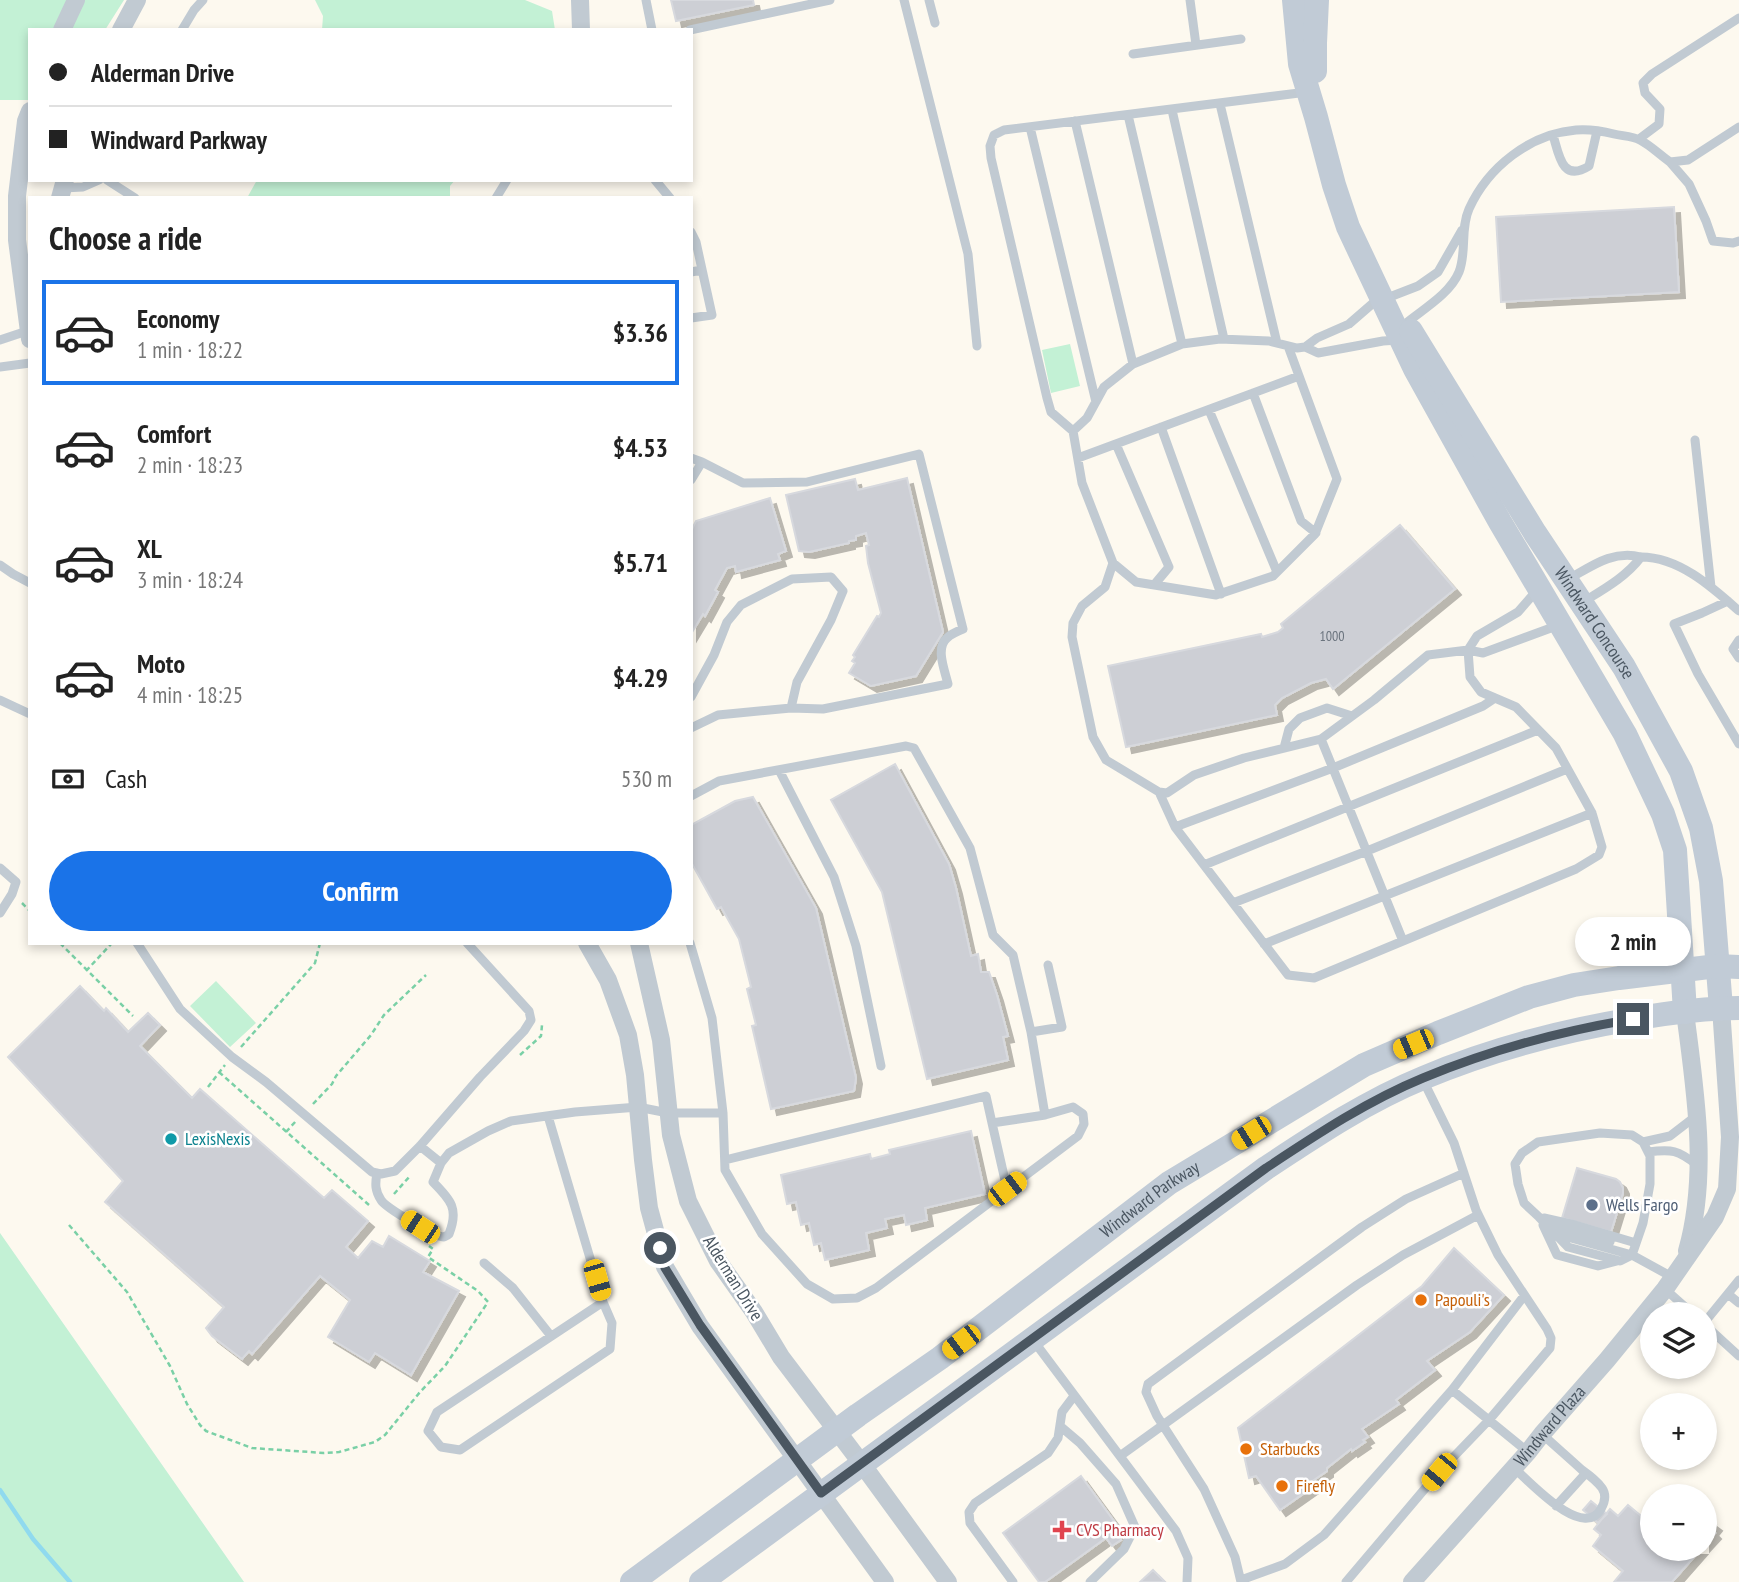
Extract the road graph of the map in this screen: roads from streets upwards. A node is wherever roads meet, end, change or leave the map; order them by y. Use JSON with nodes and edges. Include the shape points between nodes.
{"nodes":[{"id":1,"x":76,"y":0,"type":"edge"},
{"id":2,"x":137,"y":0,"type":"edge"},
{"id":3,"x":580,"y":0,"type":"edge"},
{"id":4,"x":1294,"y":0,"type":"edge"},
{"id":5,"x":1317,"y":0,"type":"edge"},
{"id":6,"x":63,"y":28,"type":"edge"},
{"id":7,"x":122,"y":28,"type":"edge"},
{"id":8,"x":581,"y":28,"type":"edge"},
{"id":9,"x":28,"y":116,"type":"edge"},
{"id":10,"x":1316,"y":117,"type":"junction"},
{"id":11,"x":28,"y":322,"type":"edge"},
{"id":12,"x":1403,"y":332,"type":"junction"},
{"id":13,"x":588,"y":945,"type":"edge"},
{"id":14,"x":639,"y":945,"type":"edge"},
{"id":15,"x":1728,"y":967,"type":"edge"},
{"id":16,"x":1681,"y":970,"type":"junction"},
{"id":17,"x":1730,"y":1008,"type":"edge"},
{"id":18,"x":1685,"y":1012,"type":"junction"},
{"id":19,"x":1735,"y":1137,"type":"edge"},
{"id":20,"x":1674,"y":1277,"type":"junction"},
{"id":21,"x":838,"y":1431,"type":"junction"},
{"id":22,"x":797,"y":1461,"type":"junction"},
{"id":23,"x":862,"y":1464,"type":"junction"},
{"id":24,"x":821,"y":1493,"type":"junction"},
{"id":25,"x":632,"y":1582,"type":"edge"},
{"id":26,"x":701,"y":1582,"type":"edge"},
{"id":27,"x":885,"y":1582,"type":"edge"},
{"id":28,"x":948,"y":1582,"type":"edge"},
{"id":29,"x":1412,"y":1582,"type":"edge"}],
"edges":[{"from":1,"to":6,"type":"street"},
{"from":2,"to":7,"type":"street"},
{"from":3,"to":8,"type":"street"},
{"from":4,"to":10,"type":"main road","name":"Windward Concourse","via":[[1300,64]]},
{"from":5,"to":10,"type":"main road","name":"Windward Concourse"},
{"from":9,"to":11,"type":"street","via":[[17,196],[17,240]]},
{"from":10,"to":12,"type":"main road","name":"Windward Concourse","via":[[1344,217]]},
{"from":12,"to":15,"type":"main road","name":"Windward Concourse","via":[[1424,351],[1535,533],[1624,667],[1681,771],[1701,828]]},
{"from":12,"to":16,"type":"main road","name":"Windward Concourse","via":[[1415,369],[1625,734],[1662,814],[1675,850]]},
{"from":13,"to":22,"type":"street","via":[[608,980],[628,1035],[649,1208],[665,1268]]},
{"from":14,"to":21,"type":"street","name":"Alderman Drive","via":[[661,1040],[671,1135],[688,1201],[718,1261],[781,1357]]},
{"from":15,"to":16,"type":"main road","name":"Windward Parkway"},
{"from":15,"to":17,"type":"main road","name":"Windward Concourse"},
{"from":16,"to":18,"type":"main road","name":"Windward Plaza"},
{"from":16,"to":21,"type":"main road","name":"Windward Parkway","via":[[1574,985],[1529,997],[1364,1065],[1169,1183]]},
{"from":17,"to":18,"type":"main road"},
{"from":17,"to":19,"type":"street","name":"Windward Plaza"},
{"from":18,"to":20,"type":"street","name":"Windward Plaza","via":[[1698,1115],[1697,1205],[1691,1237]]},
{"from":18,"to":23,"type":"main road","via":[[1592,1026],[1505,1048],[1422,1079],[1329,1127]]},
{"from":19,"to":20,"type":"street","name":"Windward Plaza","via":[[1727,1189],[1715,1217]]},
{"from":20,"to":29,"type":"street","name":"Windward Plaza"},
{"from":21,"to":22,"type":"main road","name":"Windward Parkway"},
{"from":21,"to":23,"type":"street","name":"Alderman Drive"},
{"from":22,"to":24,"type":"street"},
{"from":22,"to":25,"type":"main road","name":"Windward Parkway"},
{"from":23,"to":24,"type":"main road"},
{"from":23,"to":28,"type":"street"},
{"from":24,"to":26,"type":"main road"},
{"from":24,"to":27,"type":"street"}]}
